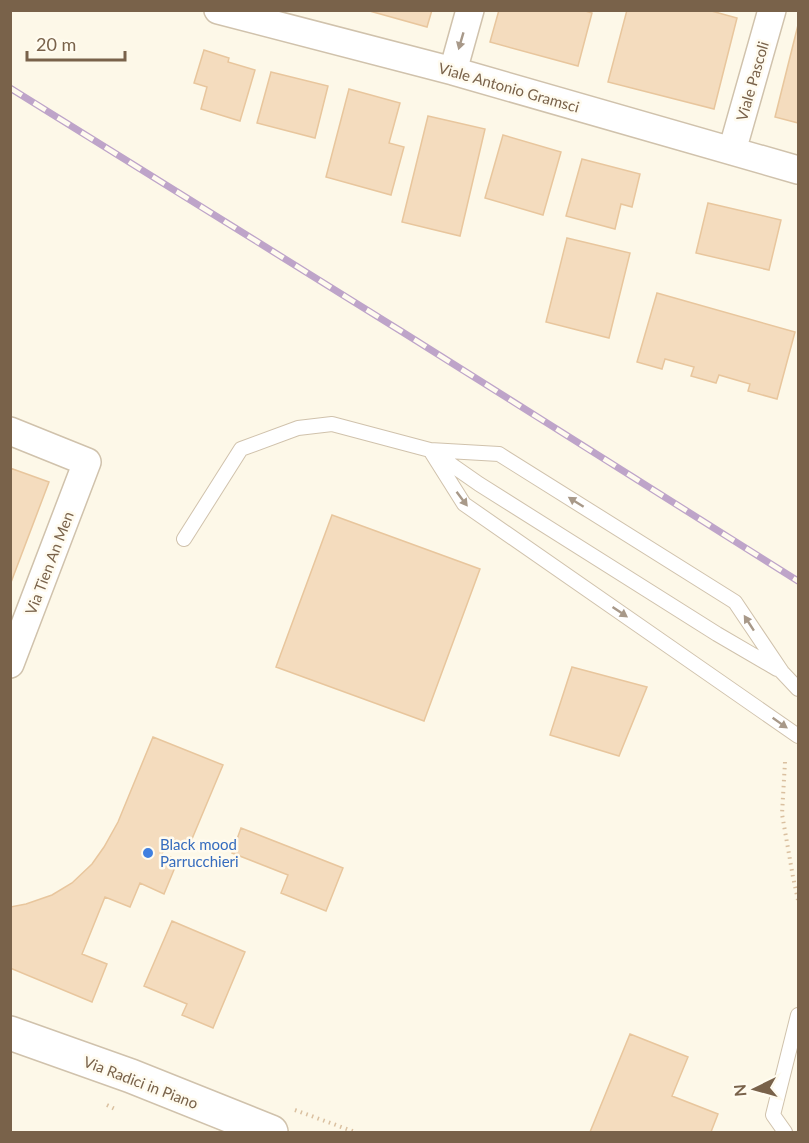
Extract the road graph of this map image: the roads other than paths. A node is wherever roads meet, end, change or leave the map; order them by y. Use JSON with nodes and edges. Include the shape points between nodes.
{"nodes":[{"id":1,"x":218,"y":10,"type":"edge"},
{"id":2,"x":470,"y":10,"type":"edge"},
{"id":3,"x":772,"y":10,"type":"edge"},
{"id":4,"x":453,"y":71,"type":"junction"},
{"id":5,"x":732,"y":151,"type":"junction"},
{"id":6,"x":798,"y":170,"type":"edge"},
{"id":7,"x":10,"y":431,"type":"edge"},
{"id":8,"x":430,"y":450,"type":"junction"},
{"id":9,"x":184,"y":538,"type":"dead end"},
{"id":10,"x":10,"y":664,"type":"edge"},
{"id":11,"x":782,"y":672,"type":"junction"},
{"id":12,"x":798,"y":689,"type":"edge"},
{"id":13,"x":798,"y":736,"type":"edge"},
{"id":14,"x":798,"y":1015,"type":"edge"},
{"id":15,"x":10,"y":1033,"type":"edge"},
{"id":16,"x":271,"y":1132,"type":"edge"},
{"id":17,"x":785,"y":1132,"type":"edge"}],
"edges":[{"from":1,"to":4,"type":"street","name":"Viale Antonio Gramsci"},
{"from":2,"to":4,"type":"street","one_way":true},
{"from":3,"to":5,"type":"street","name":"Viale Pascoli"},
{"from":4,"to":5,"type":"street","name":"Viale Antonio Gramsci"},
{"from":5,"to":6,"type":"street","name":"Viale Antonio Gramsci"},
{"from":7,"to":10,"type":"street","name":"Via Tien An Men","via":[[87,462]]},
{"from":8,"to":9,"type":"lane","via":[[332,424],[298,429],[251,445],[241,449]]},
{"from":8,"to":11,"type":"lane"},
{"from":11,"to":8,"type":"lane","one_way":true,"via":[[735,602],[705,583],[500,454]]},
{"from":8,"to":13,"type":"lane","one_way":true,"via":[[464,504]]},
{"from":11,"to":12,"type":"lane"},
{"from":14,"to":17,"type":"lane","via":[[773,1115]]},
{"from":15,"to":16,"type":"street","name":"Via Radici in Piano"}]}
